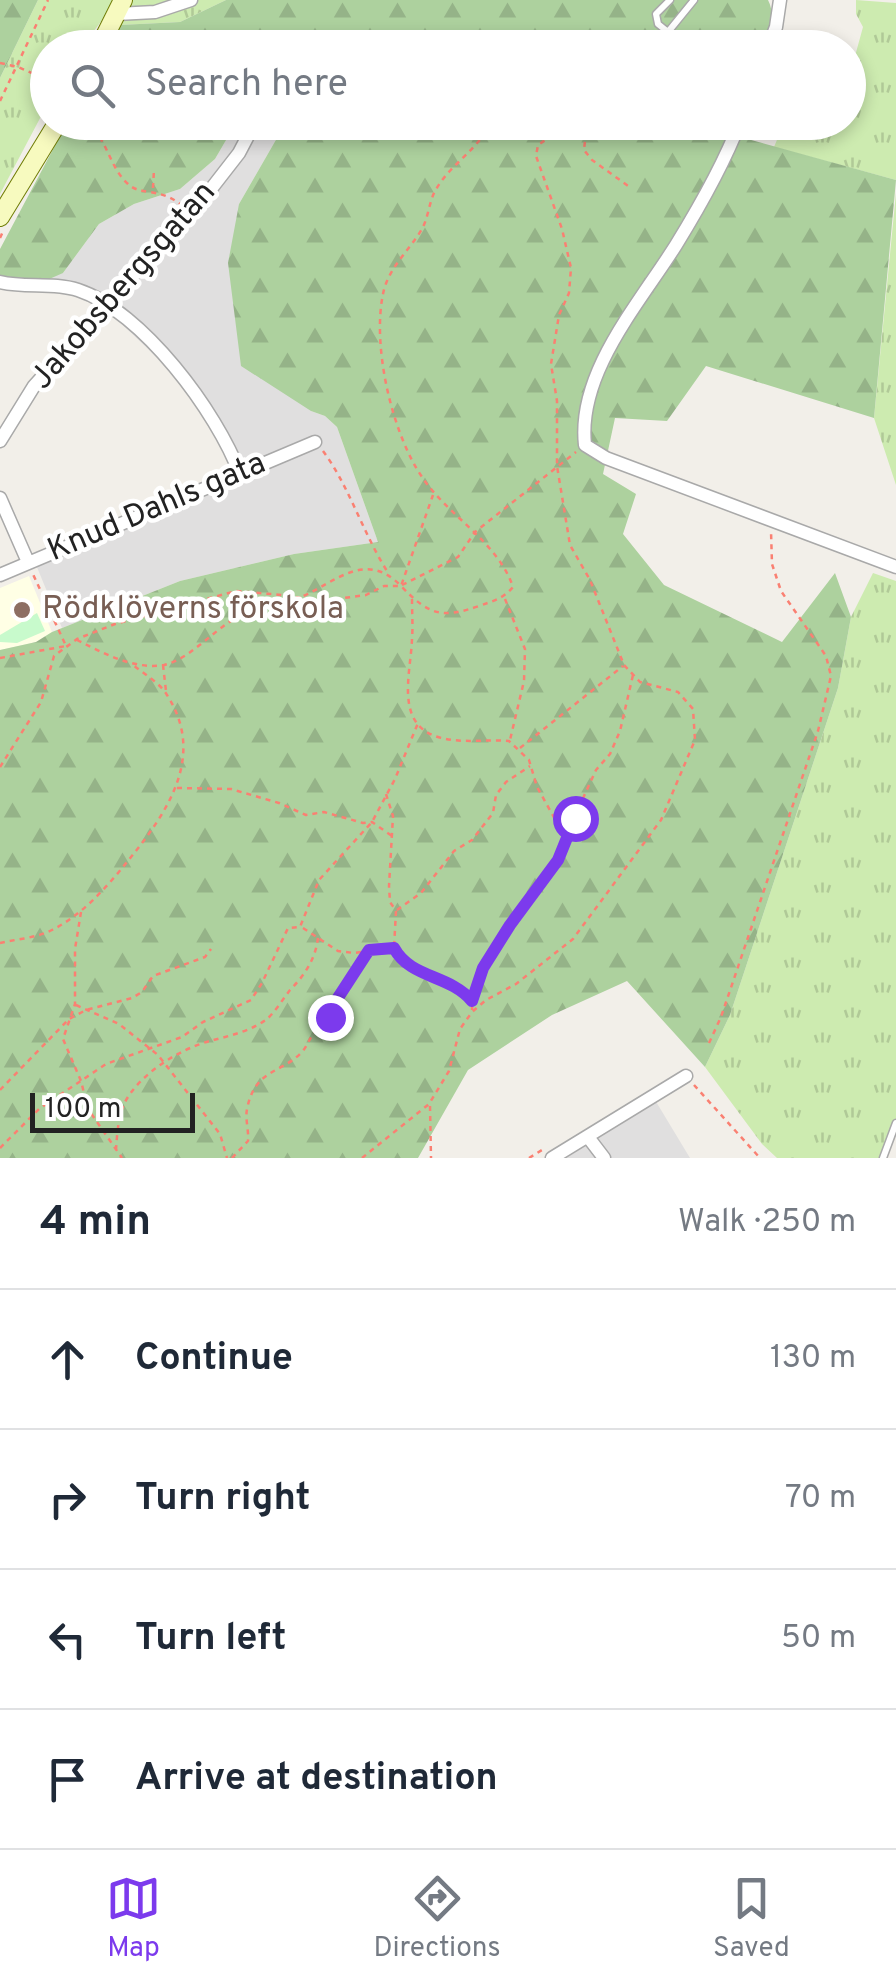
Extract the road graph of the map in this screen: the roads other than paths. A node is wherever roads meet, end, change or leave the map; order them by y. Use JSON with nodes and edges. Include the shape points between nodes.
{"nodes":[{"id":1,"x":191,"y":0,"type":"edge"},
{"id":2,"x":670,"y":0,"type":"edge"},
{"id":3,"x":694,"y":0,"type":"edge"},
{"id":4,"x":780,"y":0,"type":"edge"},
{"id":5,"x":120,"y":7,"type":"edge"},
{"id":6,"x":108,"y":30,"type":"edge"},
{"id":7,"x":666,"y":30,"type":"edge"},
{"id":8,"x":670,"y":30,"type":"edge"},
{"id":9,"x":775,"y":30,"type":"edge"},
{"id":10,"x":47,"y":140,"type":"edge"},
{"id":11,"x":246,"y":140,"type":"edge"},
{"id":12,"x":732,"y":140,"type":"edge"},
{"id":13,"x":0,"y":217,"type":"edge"},
{"id":14,"x":0,"y":282,"type":"edge"},
{"id":15,"x":105,"y":305,"type":"junction"},
{"id":16,"x":0,"y":441,"type":"edge"},
{"id":17,"x":315,"y":442,"type":"road end"},
{"id":18,"x":240,"y":474,"type":"junction"},
{"id":19,"x":0,"y":498,"type":"edge"},
{"id":20,"x":28,"y":562,"type":"junction"},
{"id":21,"x":896,"y":567,"type":"edge"},
{"id":22,"x":0,"y":575,"type":"edge"},
{"id":23,"x":686,"y":1076,"type":"road end"},
{"id":24,"x":896,"y":1123,"type":"edge"},
{"id":25,"x":593,"y":1134,"type":"junction"},
{"id":26,"x":552,"y":1158,"type":"edge"},
{"id":27,"x":604,"y":1158,"type":"edge"},
{"id":28,"x":883,"y":1158,"type":"edge"}],
"edges":[{"from":1,"to":5,"type":"street","via":[[155,12]]},
{"from":2,"to":7,"type":"lane","via":[[656,14]]},
{"from":3,"to":8,"type":"lane"},
{"from":4,"to":9,"type":"street"},
{"from":5,"to":6,"type":"street"},
{"from":10,"to":13,"type":"street"},
{"from":11,"to":15,"type":"street","name":"Jakobsbergsgatan"},
{"from":12,"to":21,"type":"street","via":[[600,367],[582,420],[585,445]]},
{"from":14,"to":15,"type":"street","via":[[71,288]]},
{"from":15,"to":16,"type":"street","name":"Jakobsbergsgatan","via":[[34,386]]},
{"from":15,"to":18,"type":"street","via":[[187,381]]},
{"from":17,"to":18,"type":"street","name":"Knud Dahls gata"},
{"from":18,"to":20,"type":"street","name":"Knud Dahls gata"},
{"from":19,"to":20,"type":"street"},
{"from":20,"to":22,"type":"street","name":"Knud Dahls gata"},
{"from":23,"to":25,"type":"street"},
{"from":24,"to":28,"type":"lane"},
{"from":25,"to":26,"type":"street"},
{"from":25,"to":27,"type":"street"}]}
